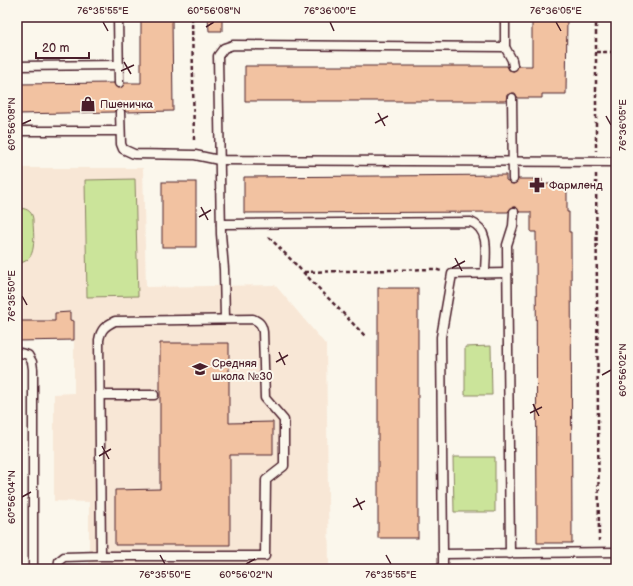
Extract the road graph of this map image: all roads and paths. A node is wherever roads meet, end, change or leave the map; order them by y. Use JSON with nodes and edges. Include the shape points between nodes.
{"nodes":[{"id":1,"x":118,"y":17,"type":"edge"},
{"id":2,"x":192,"y":17,"type":"edge"},
{"id":3,"x":505,"y":17,"type":"edge"},
{"id":4,"x":596,"y":17,"type":"edge"},
{"id":5,"x":505,"y":47,"type":"junction"},
{"id":6,"x":596,"y":52,"type":"junction"},
{"id":7,"x":616,"y":52,"type":"edge"},
{"id":8,"x":119,"y":65,"type":"junction"},
{"id":9,"x":17,"y":66,"type":"edge"},
{"id":10,"x":513,"y":66,"type":"dead end"},
{"id":11,"x":119,"y":83,"type":"dead end"},
{"id":12,"x":512,"y":98,"type":"dead end"},
{"id":13,"x":120,"y":112,"type":"dead end"},
{"id":14,"x":17,"y":131,"type":"edge"},
{"id":15,"x":120,"y":131,"type":"junction"},
{"id":16,"x":195,"y":155,"type":"junction"},
{"id":17,"x":219,"y":160,"type":"junction"},
{"id":18,"x":513,"y":162,"type":"junction"},
{"id":19,"x":596,"y":162,"type":"junction"},
{"id":20,"x":616,"y":162,"type":"edge"},
{"id":21,"x":513,"y":180,"type":"dead end"},
{"id":22,"x":514,"y":212,"type":"dead end"},
{"id":23,"x":220,"y":224,"type":"junction"},
{"id":24,"x":256,"y":224,"type":"junction"},
{"id":25,"x":304,"y":272,"type":"junction"},
{"id":26,"x":485,"y":273,"type":"junction"},
{"id":27,"x":507,"y":273,"type":"junction"},
{"id":28,"x":452,"y":274,"type":"junction"},
{"id":29,"x":225,"y":319,"type":"junction"},
{"id":30,"x":366,"y":337,"type":"dead end"},
{"id":31,"x":17,"y":352,"type":"edge"},
{"id":32,"x":100,"y":395,"type":"junction"},
{"id":33,"x":154,"y":395,"type":"dead end"},
{"id":34,"x":599,"y":552,"type":"junction"},
{"id":35,"x":616,"y":552,"type":"edge"},
{"id":36,"x":443,"y":554,"type":"junction"},
{"id":37,"x":510,"y":554,"type":"junction"},
{"id":38,"x":101,"y":556,"type":"junction"},
{"id":39,"x":33,"y":569,"type":"edge"},
{"id":40,"x":58,"y":569,"type":"edge"},
{"id":41,"x":432,"y":569,"type":"edge"},
{"id":42,"x":443,"y":569,"type":"edge"}],
"edges":[{"from":1,"to":8,"type":"lane"},
{"from":2,"to":16,"type":"path"},
{"from":3,"to":5,"type":"lane"},
{"from":4,"to":6,"type":"path"},
{"from":5,"to":10,"type":"lane"},
{"from":5,"to":17,"type":"lane","via":[[233,45],[224,48],[218,56]]},
{"from":6,"to":7,"type":"path"},
{"from":6,"to":19,"type":"path"},
{"from":8,"to":9,"type":"lane"},
{"from":8,"to":11,"type":"lane"},
{"from":12,"to":18,"type":"lane"},
{"from":13,"to":15,"type":"lane"},
{"from":14,"to":15,"type":"lane"},
{"from":15,"to":16,"type":"lane","via":[[121,144],[128,153]]},
{"from":16,"to":17,"type":"lane"},
{"from":17,"to":18,"type":"lane"},
{"from":17,"to":23,"type":"lane"},
{"from":18,"to":19,"type":"lane"},
{"from":18,"to":21,"type":"lane"},
{"from":19,"to":20,"type":"lane"},
{"from":19,"to":34,"type":"path"},
{"from":22,"to":27,"type":"lane","via":[[507,245]]},
{"from":23,"to":24,"type":"lane"},
{"from":23,"to":29,"type":"lane"},
{"from":24,"to":25,"type":"path"},
{"from":24,"to":26,"type":"lane","via":[[471,222],[482,230],[485,237]]},
{"from":25,"to":28,"type":"path","via":[[434,269]]},
{"from":25,"to":30,"type":"path"},
{"from":26,"to":27,"type":"lane"},
{"from":26,"to":28,"type":"lane"},
{"from":27,"to":37,"type":"lane"},
{"from":28,"to":36,"type":"lane","via":[[441,337]]},
{"from":29,"to":32,"type":"lane","via":[[115,321],[106,326],[100,332],[99,340]]},
{"from":29,"to":38,"type":"lane","via":[[253,319],[262,326],[265,398],[284,420],[284,466],[266,480],[265,556]]},
{"from":31,"to":39,"type":"lane","via":[[28,355],[33,369]]},
{"from":32,"to":33,"type":"lane"},
{"from":32,"to":38,"type":"lane"},
{"from":34,"to":35,"type":"lane"},
{"from":34,"to":37,"type":"lane"},
{"from":36,"to":37,"type":"lane"},
{"from":36,"to":42,"type":"lane"},
{"from":38,"to":40,"type":"lane","via":[[64,557],[59,561]]},
{"from":41,"to":42,"type":"lane"}]}
